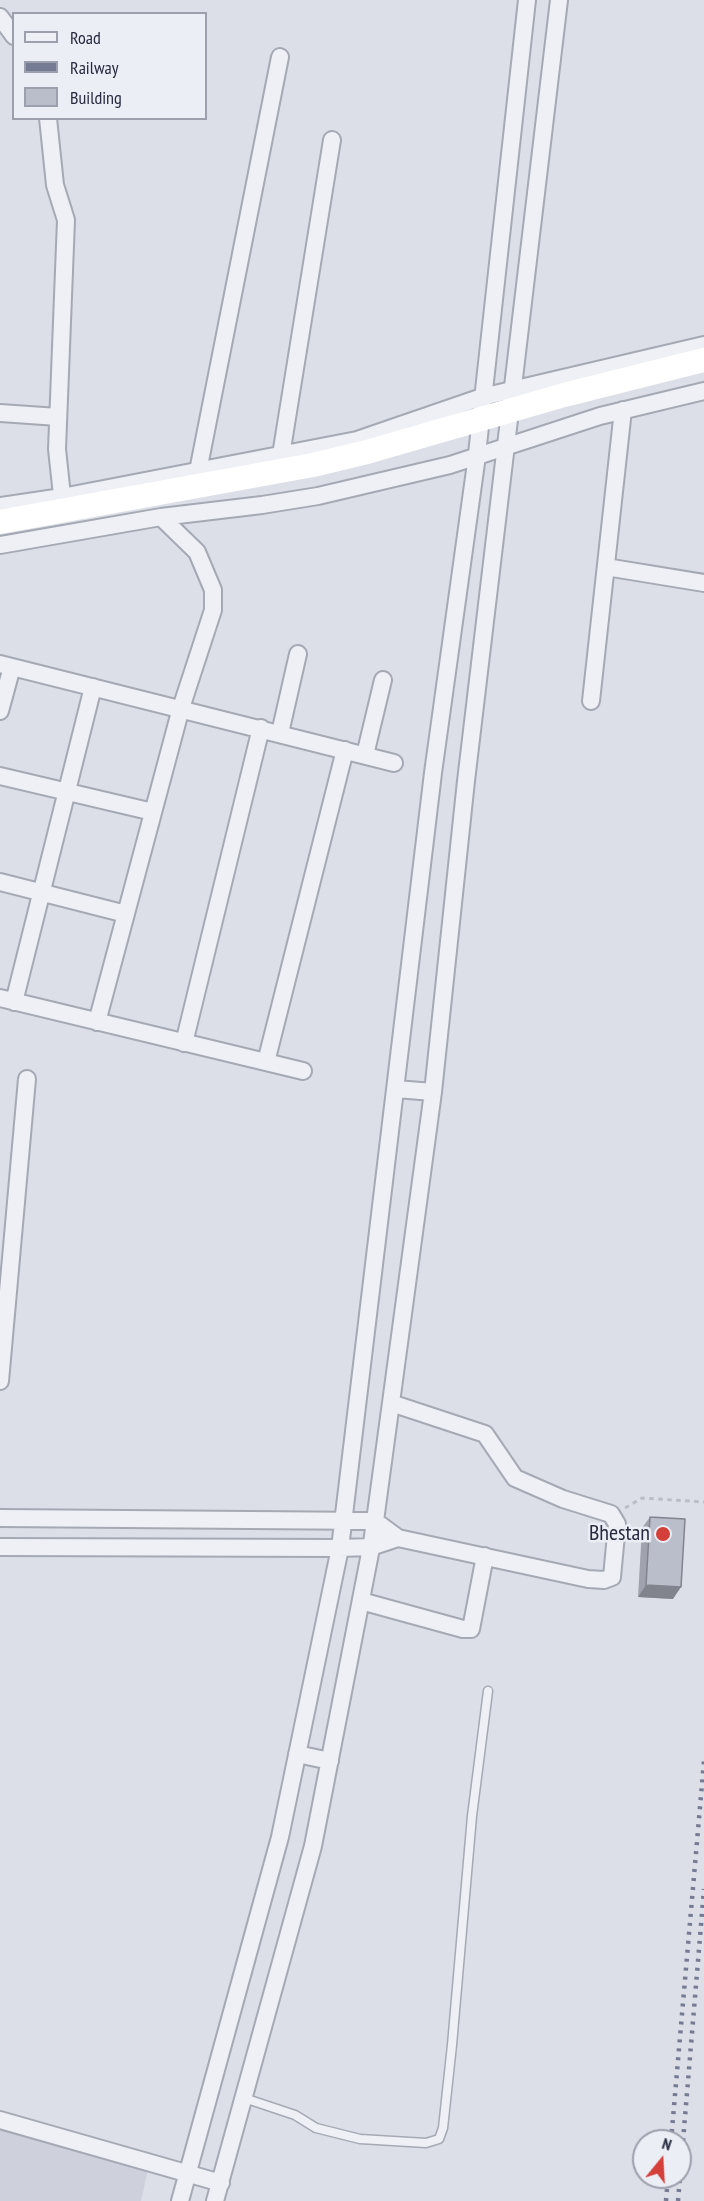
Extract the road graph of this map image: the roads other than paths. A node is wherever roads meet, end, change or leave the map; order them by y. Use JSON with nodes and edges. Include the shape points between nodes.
{"nodes":[{"id":1,"x":527,"y":0,"type":"edge"},
{"id":2,"x":559,"y":0,"type":"edge"},
{"id":3,"x":0,"y":17,"type":"edge"},
{"id":4,"x":12,"y":33,"type":"edge"},
{"id":5,"x":280,"y":57,"type":"dead end"},
{"id":6,"x":48,"y":120,"type":"edge"},
{"id":7,"x":332,"y":140,"type":"dead end"},
{"id":8,"x":704,"y":345,"type":"edge"},
{"id":9,"x":704,"y":360,"type":"edge"},
{"id":10,"x":704,"y":375,"type":"edge"},
{"id":11,"x":513,"y":390,"type":"junction"},
{"id":12,"x":704,"y":391,"type":"edge"},
{"id":13,"x":482,"y":397,"type":"junction"},
{"id":14,"x":623,"y":410,"type":"junction"},
{"id":15,"x":0,"y":413,"type":"edge"},
{"id":16,"x":58,"y":417,"type":"junction"},
{"id":17,"x":507,"y":446,"type":"junction"},
{"id":18,"x":281,"y":455,"type":"junction"},
{"id":19,"x":477,"y":456,"type":"junction"},
{"id":20,"x":198,"y":471,"type":"junction"},
{"id":21,"x":62,"y":496,"type":"junction"},
{"id":22,"x":0,"y":506,"type":"edge"},
{"id":23,"x":161,"y":517,"type":"junction"},
{"id":24,"x":0,"y":522,"type":"edge"},
{"id":25,"x":67,"y":533,"type":"junction"},
{"id":26,"x":0,"y":537,"type":"edge"},
{"id":27,"x":0,"y":545,"type":"edge"},
{"id":28,"x":606,"y":567,"type":"junction"},
{"id":29,"x":704,"y":583,"type":"edge"},
{"id":30,"x":298,"y":654,"type":"dead end"},
{"id":31,"x":6,"y":666,"type":"edge"},
{"id":32,"x":383,"y":680,"type":"dead end"},
{"id":33,"x":93,"y":687,"type":"junction"},
{"id":34,"x":591,"y":701,"type":"dead end"},
{"id":35,"x":181,"y":708,"type":"junction"},
{"id":36,"x":0,"y":711,"type":"edge"},
{"id":37,"x":261,"y":728,"type":"junction"},
{"id":38,"x":280,"y":733,"type":"junction"},
{"id":39,"x":345,"y":750,"type":"junction"},
{"id":40,"x":365,"y":755,"type":"junction"},
{"id":41,"x":394,"y":763,"type":"dead end"},
{"id":42,"x":0,"y":776,"type":"edge"},
{"id":43,"x":67,"y":792,"type":"junction"},
{"id":44,"x":153,"y":812,"type":"junction"},
{"id":45,"x":0,"y":882,"type":"edge"},
{"id":46,"x":42,"y":892,"type":"junction"},
{"id":47,"x":126,"y":914,"type":"junction"},
{"id":48,"x":7,"y":1000,"type":"edge"},
{"id":49,"x":97,"y":1022,"type":"junction"},
{"id":50,"x":184,"y":1043,"type":"junction"},
{"id":51,"x":266,"y":1062,"type":"junction"},
{"id":52,"x":303,"y":1071,"type":"dead end"},
{"id":53,"x":27,"y":1079,"type":"dead end"},
{"id":54,"x":396,"y":1089,"type":"junction"},
{"id":55,"x":434,"y":1092,"type":"junction"},
{"id":56,"x":7,"y":1213,"type":"edge"},
{"id":57,"x":3,"y":1305,"type":"edge"},
{"id":58,"x":0,"y":1381,"type":"edge"},
{"id":59,"x":391,"y":1403,"type":"junction"},
{"id":60,"x":0,"y":1518,"type":"edge"},
{"id":61,"x":343,"y":1521,"type":"junction"},
{"id":62,"x":375,"y":1521,"type":"junction"},
{"id":63,"x":398,"y":1538,"type":"junction"},
{"id":64,"x":0,"y":1547,"type":"edge"},
{"id":65,"x":371,"y":1547,"type":"junction"},
{"id":66,"x":340,"y":1548,"type":"junction"},
{"id":67,"x":485,"y":1556,"type":"junction"},
{"id":68,"x":361,"y":1601,"type":"junction"},
{"id":69,"x":489,"y":1691,"type":"dead end"},
{"id":70,"x":297,"y":1754,"type":"junction"},
{"id":71,"x":330,"y":1761,"type":"junction"},
{"id":72,"x":244,"y":2098,"type":"junction"},
{"id":73,"x":0,"y":2120,"type":"edge"},
{"id":74,"x":189,"y":2174,"type":"junction"},
{"id":75,"x":221,"y":2183,"type":"junction"},
{"id":76,"x":180,"y":2201,"type":"edge"},
{"id":77,"x":215,"y":2201,"type":"edge"}],
"edges":[{"from":1,"to":13,"type":"street"},
{"from":2,"to":11,"type":"street"},
{"from":3,"to":4,"type":"street"},
{"from":5,"to":20,"type":"street"},
{"from":6,"to":16,"type":"street","via":[[55,185],[66,220]]},
{"from":7,"to":18,"type":"street"},
{"from":8,"to":11,"type":"street"},
{"from":9,"to":24,"type":"street","bridge":true,"via":[[313,465]]},
{"from":10,"to":26,"type":"street","via":[[567,409],[371,466]]},
{"from":11,"to":13,"type":"street"},
{"from":11,"to":17,"type":"street"},
{"from":12,"to":14,"type":"street"},
{"from":13,"to":18,"type":"street","via":[[357,440]]},
{"from":13,"to":19,"type":"street"},
{"from":14,"to":17,"type":"street"},
{"from":14,"to":28,"type":"street"},
{"from":15,"to":16,"type":"street"},
{"from":16,"to":21,"type":"street"},
{"from":17,"to":19,"type":"street"},
{"from":17,"to":55,"type":"street","via":[[466,781]]},
{"from":18,"to":20,"type":"street"},
{"from":19,"to":23,"type":"street","via":[[318,496]]},
{"from":19,"to":54,"type":"street","via":[[433,773]]},
{"from":20,"to":21,"type":"street"},
{"from":21,"to":22,"type":"street"},
{"from":21,"to":25,"type":"street"},
{"from":23,"to":25,"type":"street"},
{"from":23,"to":35,"type":"street","via":[[197,552],[213,590],[213,610]]},
{"from":25,"to":27,"type":"street"},
{"from":28,"to":29,"type":"street"},
{"from":28,"to":34,"type":"street"},
{"from":30,"to":38,"type":"street"},
{"from":31,"to":33,"type":"street"},
{"from":31,"to":36,"type":"street"},
{"from":32,"to":40,"type":"street"},
{"from":33,"to":35,"type":"street"},
{"from":33,"to":43,"type":"street"},
{"from":35,"to":37,"type":"street"},
{"from":35,"to":44,"type":"street"},
{"from":37,"to":38,"type":"street"},
{"from":37,"to":50,"type":"street"},
{"from":38,"to":39,"type":"street"},
{"from":39,"to":40,"type":"street"},
{"from":39,"to":51,"type":"street"},
{"from":40,"to":41,"type":"street"},
{"from":42,"to":43,"type":"street"},
{"from":43,"to":44,"type":"street"},
{"from":43,"to":46,"type":"street"},
{"from":44,"to":47,"type":"street"},
{"from":45,"to":46,"type":"street"},
{"from":46,"to":47,"type":"street"},
{"from":46,"to":48,"type":"street"},
{"from":47,"to":49,"type":"street"},
{"from":48,"to":49,"type":"street"},
{"from":49,"to":50,"type":"street"},
{"from":50,"to":51,"type":"street"},
{"from":51,"to":52,"type":"street"},
{"from":53,"to":56,"type":"street"},
{"from":54,"to":55,"type":"street"},
{"from":54,"to":61,"type":"street"},
{"from":55,"to":59,"type":"street"},
{"from":56,"to":57,"type":"street"},
{"from":57,"to":58,"type":"street"},
{"from":59,"to":62,"type":"street"},
{"from":59,"to":67,"type":"street","via":[[485,1434],[515,1478],[563,1499],[604,1511],[616,1524],[615,1570],[604,1581]]},
{"from":60,"to":61,"type":"street"},
{"from":61,"to":62,"type":"street"},
{"from":61,"to":66,"type":"street"},
{"from":62,"to":63,"type":"street"},
{"from":62,"to":65,"type":"street"},
{"from":63,"to":65,"type":"street"},
{"from":63,"to":67,"type":"street"},
{"from":64,"to":66,"type":"street"},
{"from":65,"to":66,"type":"street"},
{"from":65,"to":68,"type":"street"},
{"from":66,"to":70,"type":"street"},
{"from":67,"to":68,"type":"street","via":[[471,1629]]},
{"from":68,"to":71,"type":"street"},
{"from":69,"to":72,"type":"lane","via":[[472,1816],[453,2045],[439,2139],[416,2143],[360,2139],[315,2128],[295,2115]]},
{"from":70,"to":71,"type":"street"},
{"from":70,"to":74,"type":"street","via":[[280,1837]]},
{"from":71,"to":72,"type":"street","via":[[314,1846]]},
{"from":72,"to":75,"type":"street"},
{"from":73,"to":74,"type":"street"},
{"from":74,"to":75,"type":"street"},
{"from":74,"to":76,"type":"street"},
{"from":75,"to":77,"type":"street"}]}
